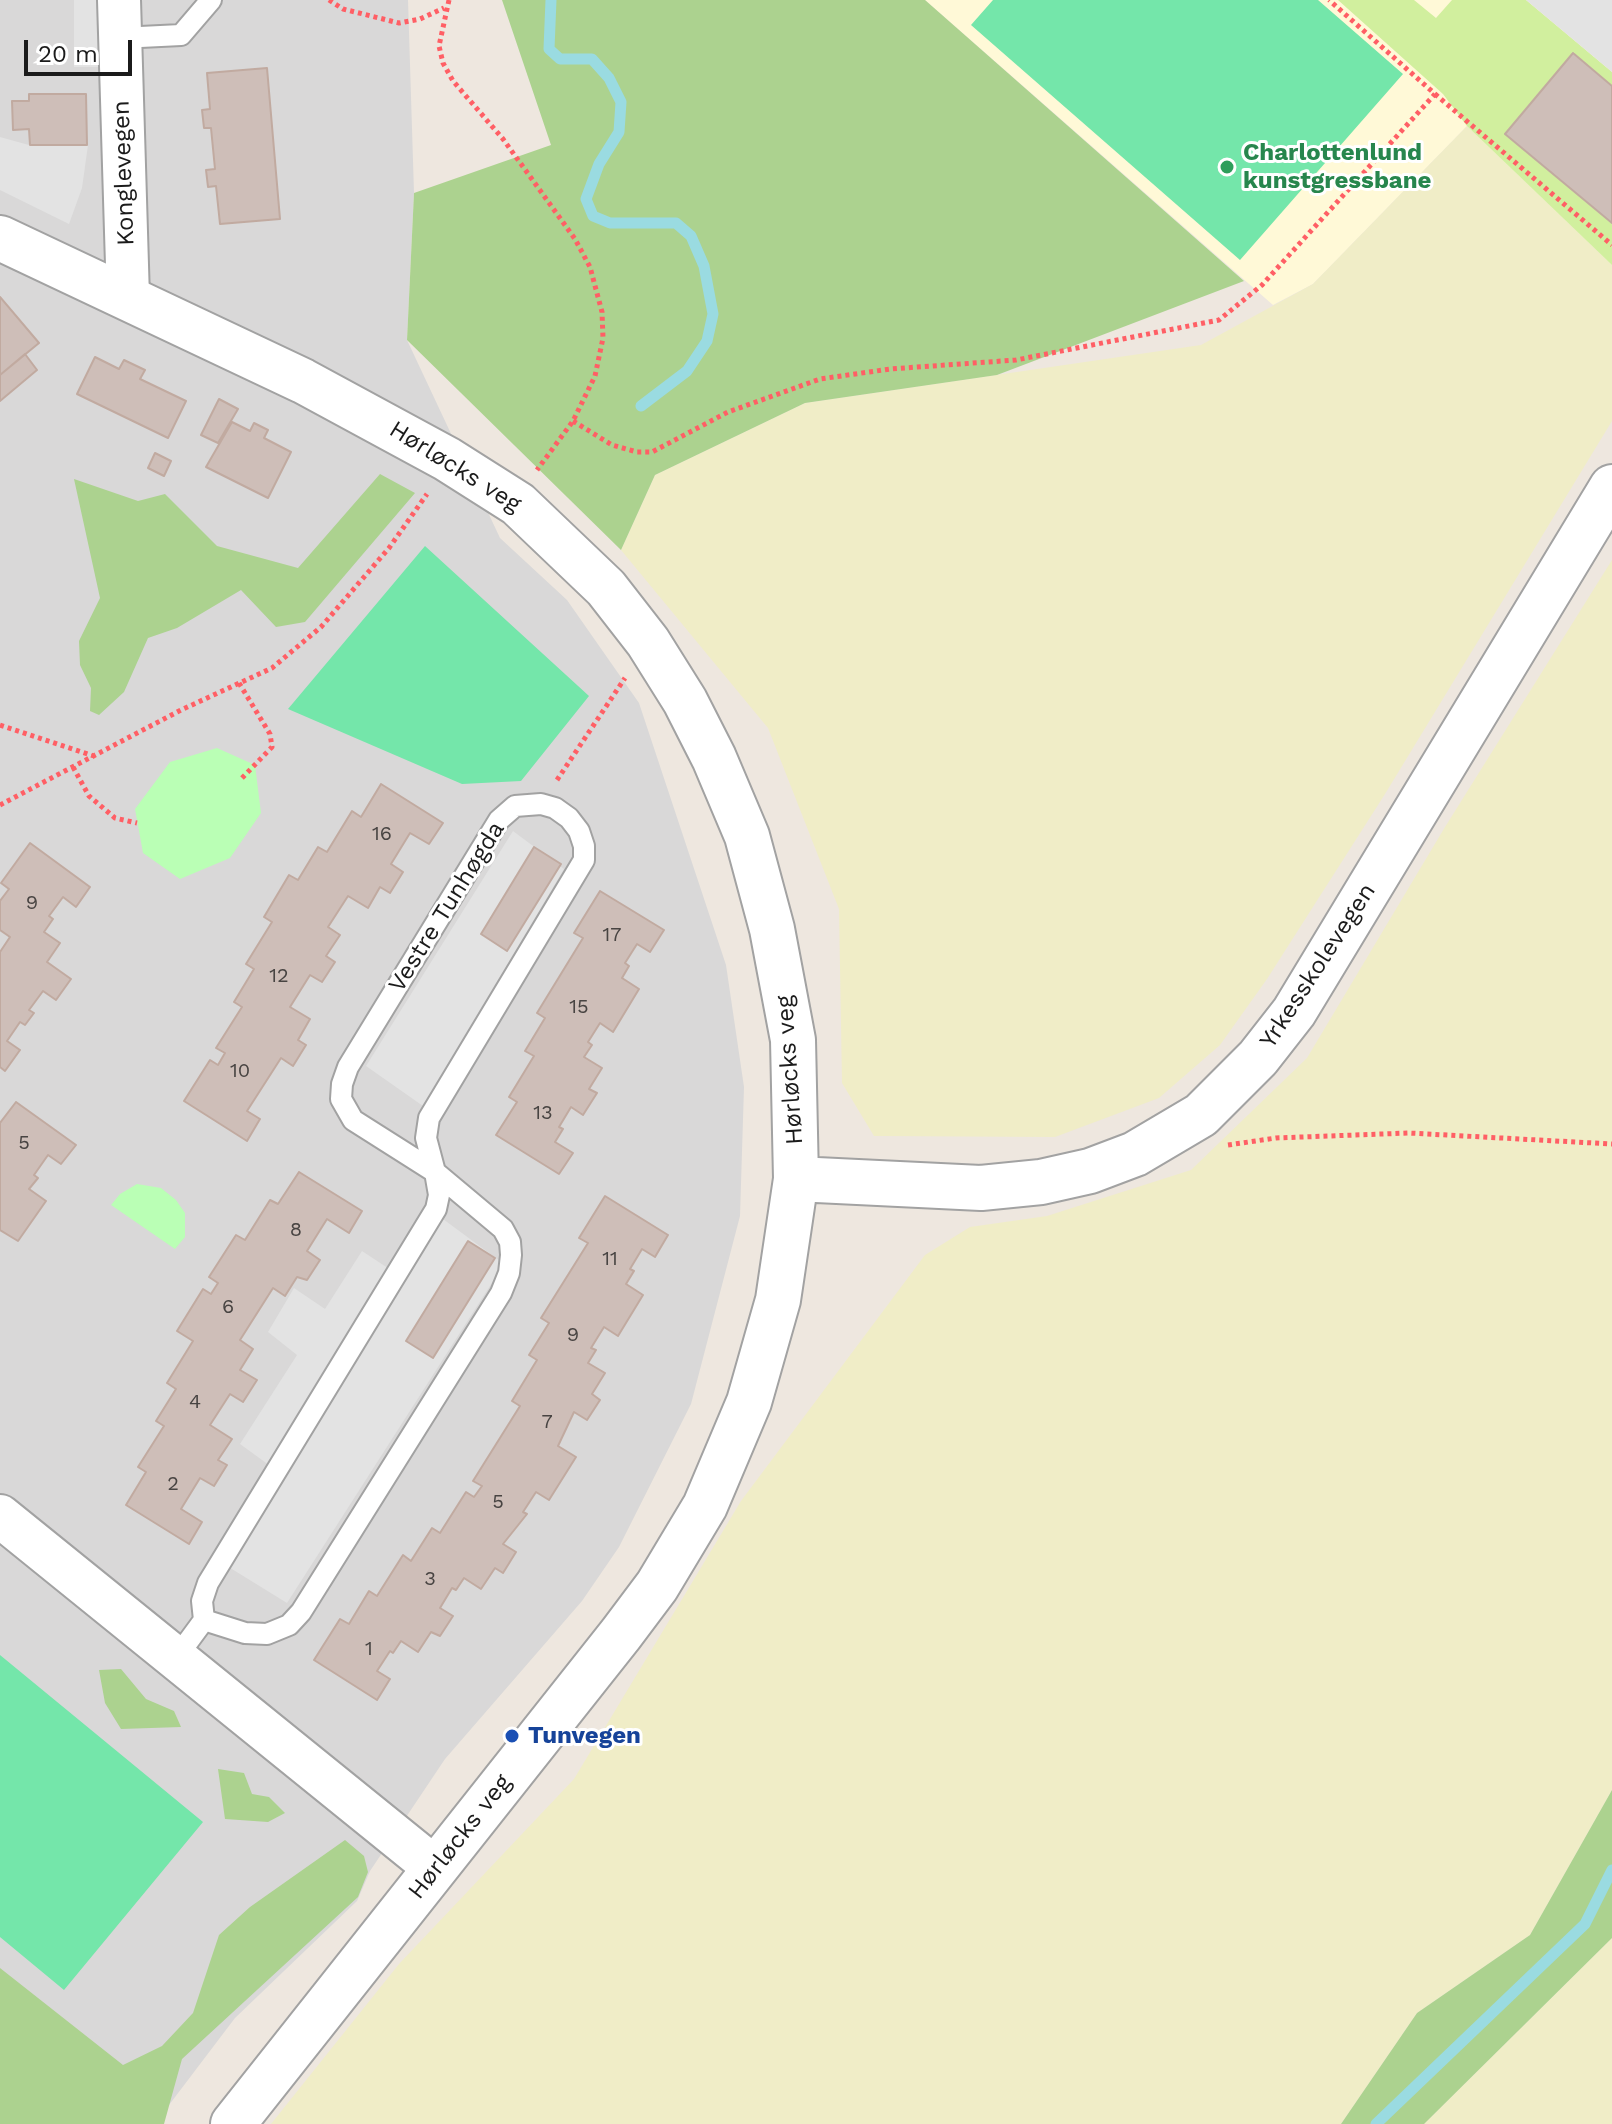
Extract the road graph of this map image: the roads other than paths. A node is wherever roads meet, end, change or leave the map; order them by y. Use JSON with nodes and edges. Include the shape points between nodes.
{"nodes":[{"id":1,"x":211,"y":0,"type":"edge"},
{"id":2,"x":119,"y":19,"type":"edge"},
{"id":3,"x":0,"y":238,"type":"edge"},
{"id":4,"x":128,"y":298,"type":"junction"},
{"id":5,"x":1612,"y":487,"type":"edge"},
{"id":6,"x":435,"y":1172,"type":"junction"},
{"id":7,"x":796,"y":1179,"type":"junction"},
{"id":8,"x":0,"y":1516,"type":"edge"},
{"id":9,"x":204,"y":1620,"type":"junction"},
{"id":10,"x":176,"y":1658,"type":"junction"},
{"id":11,"x":435,"y":1868,"type":"junction"},
{"id":12,"x":233,"y":2124,"type":"edge"}],
"edges":[{"from":1,"to":2,"type":"lane","via":[[181,35]]},
{"from":2,"to":4,"type":"street","name":"Konglevegen"},
{"from":3,"to":4,"type":"street","name":"Hørløcks veg"},
{"from":4,"to":7,"type":"street","name":"Hørløcks veg","via":[[303,381],[447,459],[527,513],[606,588],[648,642],[709,747],[747,836],[793,1040]]},
{"from":5,"to":7,"type":"street","name":"Yrkesskolevegen","via":[[1294,1012],[1258,1058],[1201,1115],[1135,1154],[1041,1182],[981,1188]]},
{"from":6,"to":6,"type":"lane","name":"Vestre Tunhøgda","via":[[426,1138],[429,1118],[584,860],[584,846],[569,818],[541,804],[515,806],[499,820],[342,1084],[344,1111],[353,1120]]},
{"from":6,"to":9,"type":"lane","via":[[436,1209],[208,1583],[202,1601]]},
{"from":6,"to":9,"type":"lane","name":"Vestre Tunhøgda","via":[[503,1229],[511,1255],[501,1293],[301,1612],[289,1625],[267,1634]]},
{"from":7,"to":11,"type":"street","name":"Hørløcks veg","via":[[766,1350],[729,1456],[705,1506],[657,1586]]},
{"from":8,"to":10,"type":"street"},
{"from":9,"to":10,"type":"lane"},
{"from":10,"to":11,"type":"street"},
{"from":11,"to":12,"type":"street","name":"Hørløcks veg"}]}
